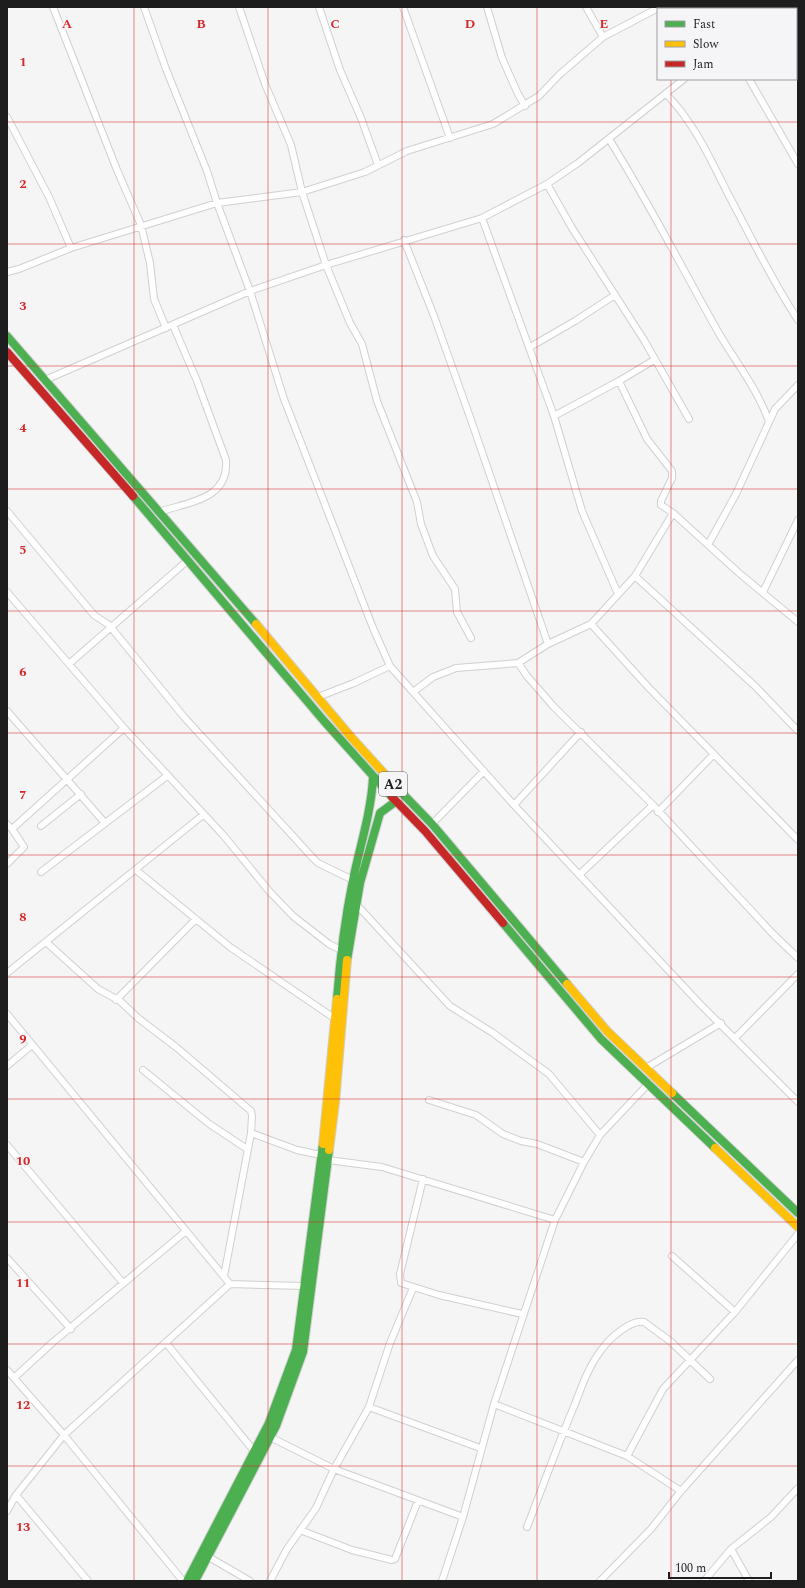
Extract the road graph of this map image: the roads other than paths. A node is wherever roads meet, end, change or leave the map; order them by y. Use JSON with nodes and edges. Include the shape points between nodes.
{"nodes":[{"id":1,"x":53,"y":7,"type":"edge"},
{"id":2,"x":144,"y":7,"type":"edge"},
{"id":3,"x":239,"y":7,"type":"edge"},
{"id":4,"x":319,"y":7,"type":"edge"},
{"id":5,"x":403,"y":7,"type":"edge"},
{"id":6,"x":487,"y":7,"type":"edge"},
{"id":7,"x":586,"y":7,"type":"edge"},
{"id":8,"x":657,"y":9,"type":"edge"},
{"id":9,"x":797,"y":29,"type":"edge"},
{"id":10,"x":798,"y":35,"type":"edge"},
{"id":11,"x":603,"y":37,"type":"junction"},
{"id":12,"x":683,"y":80,"type":"edge"},
{"id":13,"x":750,"y":80,"type":"edge"},
{"id":14,"x":666,"y":94,"type":"junction"},
{"id":15,"x":525,"y":106,"type":"junction"},
{"id":16,"x":7,"y":117,"type":"edge"},
{"id":17,"x":450,"y":138,"type":"junction"},
{"id":18,"x":609,"y":139,"type":"junction"},
{"id":19,"x":798,"y":164,"type":"edge"},
{"id":20,"x":378,"y":165,"type":"junction"},
{"id":21,"x":547,"y":184,"type":"junction"},
{"id":22,"x":302,"y":192,"type":"junction"},
{"id":23,"x":217,"y":203,"type":"junction"},
{"id":24,"x":482,"y":218,"type":"junction"},
{"id":25,"x":141,"y":225,"type":"junction"},
{"id":26,"x":404,"y":240,"type":"junction"},
{"id":27,"x":71,"y":248,"type":"junction"},
{"id":28,"x":326,"y":264,"type":"junction"},
{"id":29,"x":7,"y":272,"type":"edge"},
{"id":30,"x":250,"y":291,"type":"junction"},
{"id":31,"x":614,"y":295,"type":"junction"},
{"id":32,"x":798,"y":320,"type":"edge"},
{"id":33,"x":173,"y":325,"type":"junction"},
{"id":34,"x":166,"y":328,"type":"junction"},
{"id":35,"x":7,"y":336,"type":"edge"},
{"id":36,"x":530,"y":347,"type":"junction"},
{"id":37,"x":7,"y":352,"type":"edge"},
{"id":38,"x":654,"y":360,"type":"junction"},
{"id":39,"x":45,"y":380,"type":"junction"},
{"id":40,"x":619,"y":381,"type":"junction"},
{"id":41,"x":798,"y":385,"type":"edge"},
{"id":42,"x":554,"y":416,"type":"junction"},
{"id":43,"x":689,"y":419,"type":"dead end"},
{"id":44,"x":769,"y":422,"type":"junction"},
{"id":45,"x":7,"y":511,"type":"edge"},
{"id":46,"x":158,"y":512,"type":"junction"},
{"id":47,"x":673,"y":513,"type":"junction"},
{"id":48,"x":798,"y":520,"type":"edge"},
{"id":49,"x":709,"y":543,"type":"junction"},
{"id":50,"x":188,"y":561,"type":"junction"},
{"id":51,"x":635,"y":576,"type":"junction"},
{"id":52,"x":7,"y":592,"type":"edge"},
{"id":53,"x":763,"y":592,"type":"junction"},
{"id":54,"x":618,"y":594,"type":"junction"},
{"id":55,"x":798,"y":622,"type":"edge"},
{"id":56,"x":591,"y":624,"type":"junction"},
{"id":57,"x":110,"y":627,"type":"junction"},
{"id":58,"x":471,"y":638,"type":"dead end"},
{"id":59,"x":548,"y":644,"type":"junction"},
{"id":60,"x":70,"y":663,"type":"junction"},
{"id":61,"x":518,"y":663,"type":"junction"},
{"id":62,"x":390,"y":666,"type":"junction"},
{"id":63,"x":413,"y":692,"type":"junction"},
{"id":64,"x":318,"y":697,"type":"junction"},
{"id":65,"x":7,"y":711,"type":"edge"},
{"id":66,"x":124,"y":728,"type":"junction"},
{"id":67,"x":798,"y":731,"type":"edge"},
{"id":68,"x":581,"y":732,"type":"junction"},
{"id":69,"x":713,"y":755,"type":"junction"},
{"id":70,"x":484,"y":771,"type":"junction"},
{"id":71,"x":167,"y":776,"type":"junction"},
{"id":72,"x":67,"y":778,"type":"junction"},
{"id":73,"x":373,"y":778,"type":"junction"},
{"id":74,"x":81,"y":794,"type":"junction"},
{"id":75,"x":395,"y":802,"type":"junction"},
{"id":76,"x":514,"y":805,"type":"junction"},
{"id":77,"x":653,"y":806,"type":"junction"},
{"id":78,"x":658,"y":812,"type":"junction"},
{"id":79,"x":203,"y":815,"type":"junction"},
{"id":80,"x":7,"y":824,"type":"edge"},
{"id":81,"x":105,"y":824,"type":"junction"},
{"id":82,"x":432,"y":824,"type":"junction"},
{"id":83,"x":41,"y":826,"type":"dead end"},
{"id":84,"x":12,"y":829,"type":"junction"},
{"id":85,"x":798,"y":840,"type":"edge"},
{"id":86,"x":7,"y":864,"type":"edge"},
{"id":87,"x":136,"y":870,"type":"junction"},
{"id":88,"x":41,"y":872,"type":"dead end"},
{"id":89,"x":580,"y":874,"type":"junction"},
{"id":90,"x":478,"y":878,"type":"junction"},
{"id":91,"x":353,"y":880,"type":"junction"},
{"id":92,"x":471,"y":885,"type":"junction"},
{"id":93,"x":356,"y":904,"type":"junction"},
{"id":94,"x":195,"y":920,"type":"junction"},
{"id":95,"x":46,"y":942,"type":"junction"},
{"id":96,"x":341,"y":950,"type":"junction"},
{"id":97,"x":798,"y":958,"type":"edge"},
{"id":98,"x":7,"y":973,"type":"edge"},
{"id":99,"x":798,"y":974,"type":"edge"},
{"id":100,"x":116,"y":1000,"type":"junction"},
{"id":101,"x":7,"y":1014,"type":"edge"},
{"id":102,"x":334,"y":1018,"type":"junction"},
{"id":103,"x":721,"y":1023,"type":"junction"},
{"id":104,"x":735,"y":1038,"type":"junction"},
{"id":105,"x":32,"y":1045,"type":"junction"},
{"id":106,"x":7,"y":1066,"type":"edge"},
{"id":107,"x":646,"y":1068,"type":"junction"},
{"id":108,"x":143,"y":1070,"type":"dead end"},
{"id":109,"x":656,"y":1076,"type":"junction"},
{"id":110,"x":647,"y":1085,"type":"junction"},
{"id":111,"x":430,"y":1100,"type":"dead end"},
{"id":112,"x":798,"y":1102,"type":"edge"},
{"id":113,"x":251,"y":1133,"type":"junction"},
{"id":114,"x":600,"y":1135,"type":"junction"},
{"id":115,"x":7,"y":1145,"type":"edge"},
{"id":116,"x":247,"y":1149,"type":"junction"},
{"id":117,"x":325,"y":1158,"type":"junction"},
{"id":118,"x":584,"y":1162,"type":"junction"},
{"id":119,"x":423,"y":1179,"type":"junction"},
{"id":120,"x":798,"y":1213,"type":"edge"},
{"id":121,"x":555,"y":1220,"type":"junction"},
{"id":122,"x":798,"y":1228,"type":"edge"},
{"id":123,"x":186,"y":1231,"type":"junction"},
{"id":124,"x":798,"y":1234,"type":"edge"},
{"id":125,"x":672,"y":1256,"type":"dead end"},
{"id":126,"x":7,"y":1258,"type":"edge"},
{"id":127,"x":224,"y":1276,"type":"junction"},
{"id":128,"x":124,"y":1283,"type":"junction"},
{"id":129,"x":230,"y":1284,"type":"junction"},
{"id":130,"x":305,"y":1286,"type":"junction"},
{"id":131,"x":413,"y":1288,"type":"junction"},
{"id":132,"x":735,"y":1312,"type":"junction"},
{"id":133,"x":522,"y":1314,"type":"junction"},
{"id":134,"x":71,"y":1329,"type":"junction"},
{"id":135,"x":166,"y":1342,"type":"junction"},
{"id":136,"x":798,"y":1360,"type":"edge"},
{"id":137,"x":690,"y":1361,"type":"junction"},
{"id":138,"x":796,"y":1368,"type":"edge"},
{"id":139,"x":7,"y":1370,"type":"edge"},
{"id":140,"x":14,"y":1378,"type":"junction"},
{"id":141,"x":710,"y":1379,"type":"dead end"},
{"id":142,"x":494,"y":1404,"type":"junction"},
{"id":143,"x":369,"y":1407,"type":"junction"},
{"id":144,"x":563,"y":1431,"type":"junction"},
{"id":145,"x":64,"y":1435,"type":"junction"},
{"id":146,"x":270,"y":1437,"type":"junction"},
{"id":147,"x":480,"y":1448,"type":"junction"},
{"id":148,"x":254,"y":1451,"type":"junction"},
{"id":149,"x":627,"y":1456,"type":"junction"},
{"id":150,"x":334,"y":1469,"type":"junction"},
{"id":151,"x":798,"y":1488,"type":"edge"},
{"id":152,"x":681,"y":1491,"type":"junction"},
{"id":153,"x":16,"y":1495,"type":"junction"},
{"id":154,"x":418,"y":1501,"type":"junction"},
{"id":155,"x":7,"y":1511,"type":"edge"},
{"id":156,"x":463,"y":1517,"type":"junction"},
{"id":157,"x":527,"y":1527,"type":"dead end"},
{"id":158,"x":300,"y":1530,"type":"junction"},
{"id":159,"x":731,"y":1549,"type":"junction"},
{"id":160,"x":207,"y":1556,"type":"junction"},
{"id":161,"x":88,"y":1581,"type":"edge"},
{"id":162,"x":183,"y":1581,"type":"edge"},
{"id":163,"x":186,"y":1581,"type":"edge"},
{"id":164,"x":194,"y":1581,"type":"edge"},
{"id":165,"x":250,"y":1581,"type":"edge"},
{"id":166,"x":270,"y":1581,"type":"edge"},
{"id":167,"x":442,"y":1581,"type":"edge"},
{"id":168,"x":600,"y":1581,"type":"edge"},
{"id":169,"x":704,"y":1581,"type":"edge"},
{"id":170,"x":748,"y":1581,"type":"edge"}],
"edges":[{"from":1,"to":25,"type":"street"},
{"from":2,"to":23,"type":"street"},
{"from":3,"to":22,"type":"street","via":[[265,84],[291,145]]},
{"from":4,"to":20,"type":"street","via":[[340,70]]},
{"from":5,"to":17,"type":"street"},
{"from":6,"to":15,"type":"street","via":[[502,58]]},
{"from":7,"to":11,"type":"street"},
{"from":8,"to":11,"type":"street"},
{"from":9,"to":10,"type":"street"},
{"from":11,"to":15,"type":"street"},
{"from":12,"to":14,"type":"street"},
{"from":13,"to":19,"type":"street"},
{"from":14,"to":18,"type":"street"},
{"from":14,"to":32,"type":"street","via":[[678,106],[703,147],[758,252]]},
{"from":15,"to":17,"type":"street","via":[[493,124]]},
{"from":16,"to":27,"type":"street","via":[[49,197]]},
{"from":17,"to":20,"type":"street","via":[[407,151]]},
{"from":18,"to":21,"type":"street"},
{"from":18,"to":44,"type":"street","via":[[640,188]]},
{"from":20,"to":22,"type":"street"},
{"from":21,"to":24,"type":"street"},
{"from":21,"to":31,"type":"street"},
{"from":22,"to":23,"type":"street"},
{"from":22,"to":28,"type":"street"},
{"from":23,"to":25,"type":"street"},
{"from":23,"to":30,"type":"street"},
{"from":24,"to":26,"type":"street"},
{"from":24,"to":36,"type":"street"},
{"from":25,"to":27,"type":"street"},
{"from":25,"to":34,"type":"street","via":[[150,262],[154,299]]},
{"from":26,"to":28,"type":"street"},
{"from":26,"to":59,"type":"street","via":[[434,316]]},
{"from":27,"to":29,"type":"street"},
{"from":28,"to":30,"type":"street"},
{"from":28,"to":58,"type":"street","via":[[350,323],[362,344],[377,401],[417,502],[421,524],[433,556],[455,589],[457,612]]},
{"from":30,"to":33,"type":"street"},
{"from":30,"to":62,"type":"street","via":[[284,399]]},
{"from":31,"to":36,"type":"street"},
{"from":31,"to":38,"type":"street"},
{"from":33,"to":34,"type":"street"},
{"from":33,"to":46,"type":"street","via":[[197,381],[226,460],[226,469],[223,480],[213,494]]},
{"from":34,"to":39,"type":"street"},
{"from":35,"to":39,"type":"main road","number":"A2"},
{"from":36,"to":42,"type":"street"},
{"from":37,"to":50,"type":"main road","number":"A2"},
{"from":38,"to":40,"type":"street"},
{"from":38,"to":43,"type":"street"},
{"from":39,"to":46,"type":"main road","number":"A2"},
{"from":40,"to":42,"type":"street"},
{"from":40,"to":47,"type":"street","via":[[647,439],[672,471],[672,478],[661,505]]},
{"from":41,"to":44,"type":"street","via":[[775,409]]},
{"from":42,"to":54,"type":"street","via":[[582,511]]},
{"from":44,"to":49,"type":"street","via":[[736,494]]},
{"from":45,"to":57,"type":"street","via":[[94,615]]},
{"from":46,"to":64,"type":"main road","number":"A2"},
{"from":47,"to":49,"type":"street"},
{"from":47,"to":51,"type":"street"},
{"from":48,"to":53,"type":"street"},
{"from":49,"to":53,"type":"street","via":[[739,573]]},
{"from":50,"to":57,"type":"street"},
{"from":50,"to":73,"type":"main road","number":"A2"},
{"from":51,"to":54,"type":"street"},
{"from":51,"to":67,"type":"street","via":[[756,686]]},
{"from":52,"to":60,"type":"street"},
{"from":53,"to":55,"type":"street"},
{"from":54,"to":56,"type":"street"},
{"from":56,"to":59,"type":"street"},
{"from":56,"to":69,"type":"street"},
{"from":57,"to":60,"type":"street"},
{"from":57,"to":91,"type":"street","via":[[184,717],[312,858]]},
{"from":59,"to":61,"type":"street"},
{"from":60,"to":66,"type":"street"},
{"from":61,"to":63,"type":"street","via":[[456,668],[434,677]]},
{"from":61,"to":68,"type":"street","via":[[554,707]]},
{"from":62,"to":63,"type":"street"},
{"from":62,"to":64,"type":"street"},
{"from":63,"to":70,"type":"street"},
{"from":64,"to":82,"type":"main road","number":"A2","via":[[382,772]]},
{"from":65,"to":72,"type":"street"},
{"from":66,"to":71,"type":"street"},
{"from":66,"to":72,"type":"street"},
{"from":68,"to":76,"type":"street"},
{"from":68,"to":77,"type":"street"},
{"from":69,"to":78,"type":"street"},
{"from":69,"to":85,"type":"street"},
{"from":70,"to":76,"type":"street"},
{"from":70,"to":82,"type":"street"},
{"from":71,"to":79,"type":"street"},
{"from":71,"to":81,"type":"street"},
{"from":72,"to":74,"type":"street"},
{"from":72,"to":84,"type":"street"},
{"from":73,"to":75,"type":"main road","number":"A2"},
{"from":73,"to":91,"type":"main road","via":[[372,800]]},
{"from":74,"to":81,"type":"street"},
{"from":74,"to":83,"type":"street"},
{"from":75,"to":92,"type":"main road","number":"A2","via":[[425,831]]},
{"from":75,"to":93,"type":"main road","via":[[380,813]]},
{"from":76,"to":89,"type":"street"},
{"from":77,"to":78,"type":"street"},
{"from":77,"to":89,"type":"street"},
{"from":78,"to":97,"type":"street"},
{"from":79,"to":87,"type":"street"},
{"from":79,"to":96,"type":"street","via":[[294,916],[329,944]]},
{"from":80,"to":84,"type":"street"},
{"from":81,"to":88,"type":"street"},
{"from":82,"to":90,"type":"main road","number":"A2"},
{"from":84,"to":86,"type":"street","via":[[24,847]]},
{"from":87,"to":94,"type":"street"},
{"from":87,"to":95,"type":"street"},
{"from":89,"to":103,"type":"street"},
{"from":90,"to":92,"type":"main road"},
{"from":90,"to":107,"type":"main road","number":"A2","via":[[607,1030]]},
{"from":91,"to":96,"type":"main road"},
{"from":92,"to":110,"type":"main road","number":"A2","via":[[601,1039]]},
{"from":93,"to":114,"type":"street","via":[[450,1006],[493,1033],[549,1074]]},
{"from":93,"to":117,"type":"main road","via":[[348,954],[335,1103]]},
{"from":94,"to":100,"type":"street"},
{"from":94,"to":102,"type":"street"},
{"from":95,"to":98,"type":"street"},
{"from":95,"to":100,"type":"street","via":[[98,989]]},
{"from":96,"to":102,"type":"main road"},
{"from":99,"to":104,"type":"street"},
{"from":100,"to":113,"type":"street","via":[[176,1047],[251,1112]]},
{"from":101,"to":105,"type":"street"},
{"from":102,"to":117,"type":"main road"},
{"from":103,"to":104,"type":"street"},
{"from":103,"to":107,"type":"street"},
{"from":104,"to":112,"type":"street"},
{"from":105,"to":106,"type":"street"},
{"from":105,"to":123,"type":"street"},
{"from":107,"to":109,"type":"main road","number":"A2"},
{"from":108,"to":116,"type":"street","via":[[208,1123]]},
{"from":109,"to":110,"type":"street"},
{"from":109,"to":120,"type":"main road","number":"A2"},
{"from":110,"to":114,"type":"street"},
{"from":110,"to":122,"type":"main road","number":"A2"},
{"from":111,"to":118,"type":"street","via":[[476,1115],[503,1134]]},
{"from":113,"to":116,"type":"street"},
{"from":113,"to":117,"type":"street"},
{"from":114,"to":118,"type":"street"},
{"from":115,"to":128,"type":"street"},
{"from":116,"to":127,"type":"street"},
{"from":117,"to":119,"type":"street","via":[[382,1167]]},
{"from":117,"to":130,"type":"main road"},
{"from":117,"to":146,"type":"main road","via":[[303,1352]]},
{"from":118,"to":121,"type":"street"},
{"from":119,"to":121,"type":"street"},
{"from":119,"to":131,"type":"street","via":[[399,1279],[404,1285]]},
{"from":121,"to":133,"type":"street"},
{"from":123,"to":127,"type":"street"},
{"from":123,"to":128,"type":"street"},
{"from":124,"to":132,"type":"street"},
{"from":125,"to":132,"type":"street"},
{"from":126,"to":134,"type":"street"},
{"from":127,"to":129,"type":"street"},
{"from":128,"to":134,"type":"street"},
{"from":129,"to":130,"type":"street"},
{"from":129,"to":135,"type":"street"},
{"from":130,"to":148,"type":"main road","via":[[296,1350],[270,1423]]},
{"from":131,"to":133,"type":"street"},
{"from":131,"to":143,"type":"street","via":[[390,1343]]},
{"from":132,"to":137,"type":"street"},
{"from":133,"to":142,"type":"street"},
{"from":134,"to":140,"type":"street"},
{"from":135,"to":145,"type":"street"},
{"from":135,"to":148,"type":"street"},
{"from":136,"to":138,"type":"street"},
{"from":137,"to":141,"type":"street"},
{"from":137,"to":144,"type":"street","via":[[650,1324],[635,1322],[601,1349]]},
{"from":137,"to":149,"type":"street","via":[[663,1389]]},
{"from":138,"to":152,"type":"street"},
{"from":139,"to":140,"type":"street"},
{"from":140,"to":145,"type":"street"},
{"from":142,"to":144,"type":"street"},
{"from":142,"to":147,"type":"street"},
{"from":143,"to":147,"type":"street"},
{"from":143,"to":150,"type":"street"},
{"from":144,"to":149,"type":"street"},
{"from":144,"to":157,"type":"street"},
{"from":145,"to":153,"type":"street"},
{"from":145,"to":162,"type":"street"},
{"from":146,"to":150,"type":"street"},
{"from":146,"to":160,"type":"main road"},
{"from":147,"to":156,"type":"street"},
{"from":148,"to":163,"type":"main road"},
{"from":149,"to":152,"type":"street"},
{"from":150,"to":154,"type":"street"},
{"from":150,"to":158,"type":"street","via":[[316,1508]]},
{"from":151,"to":159,"type":"street","via":[[771,1517]]},
{"from":152,"to":168,"type":"street","via":[[651,1529]]},
{"from":153,"to":155,"type":"street"},
{"from":153,"to":161,"type":"street"},
{"from":154,"to":156,"type":"street"},
{"from":154,"to":158,"type":"street","via":[[395,1559],[392,1560],[352,1550]]},
{"from":156,"to":167,"type":"street"},
{"from":158,"to":166,"type":"street"},
{"from":159,"to":169,"type":"street"},
{"from":159,"to":170,"type":"street"},
{"from":160,"to":164,"type":"main road"},
{"from":160,"to":165,"type":"street"}]}
